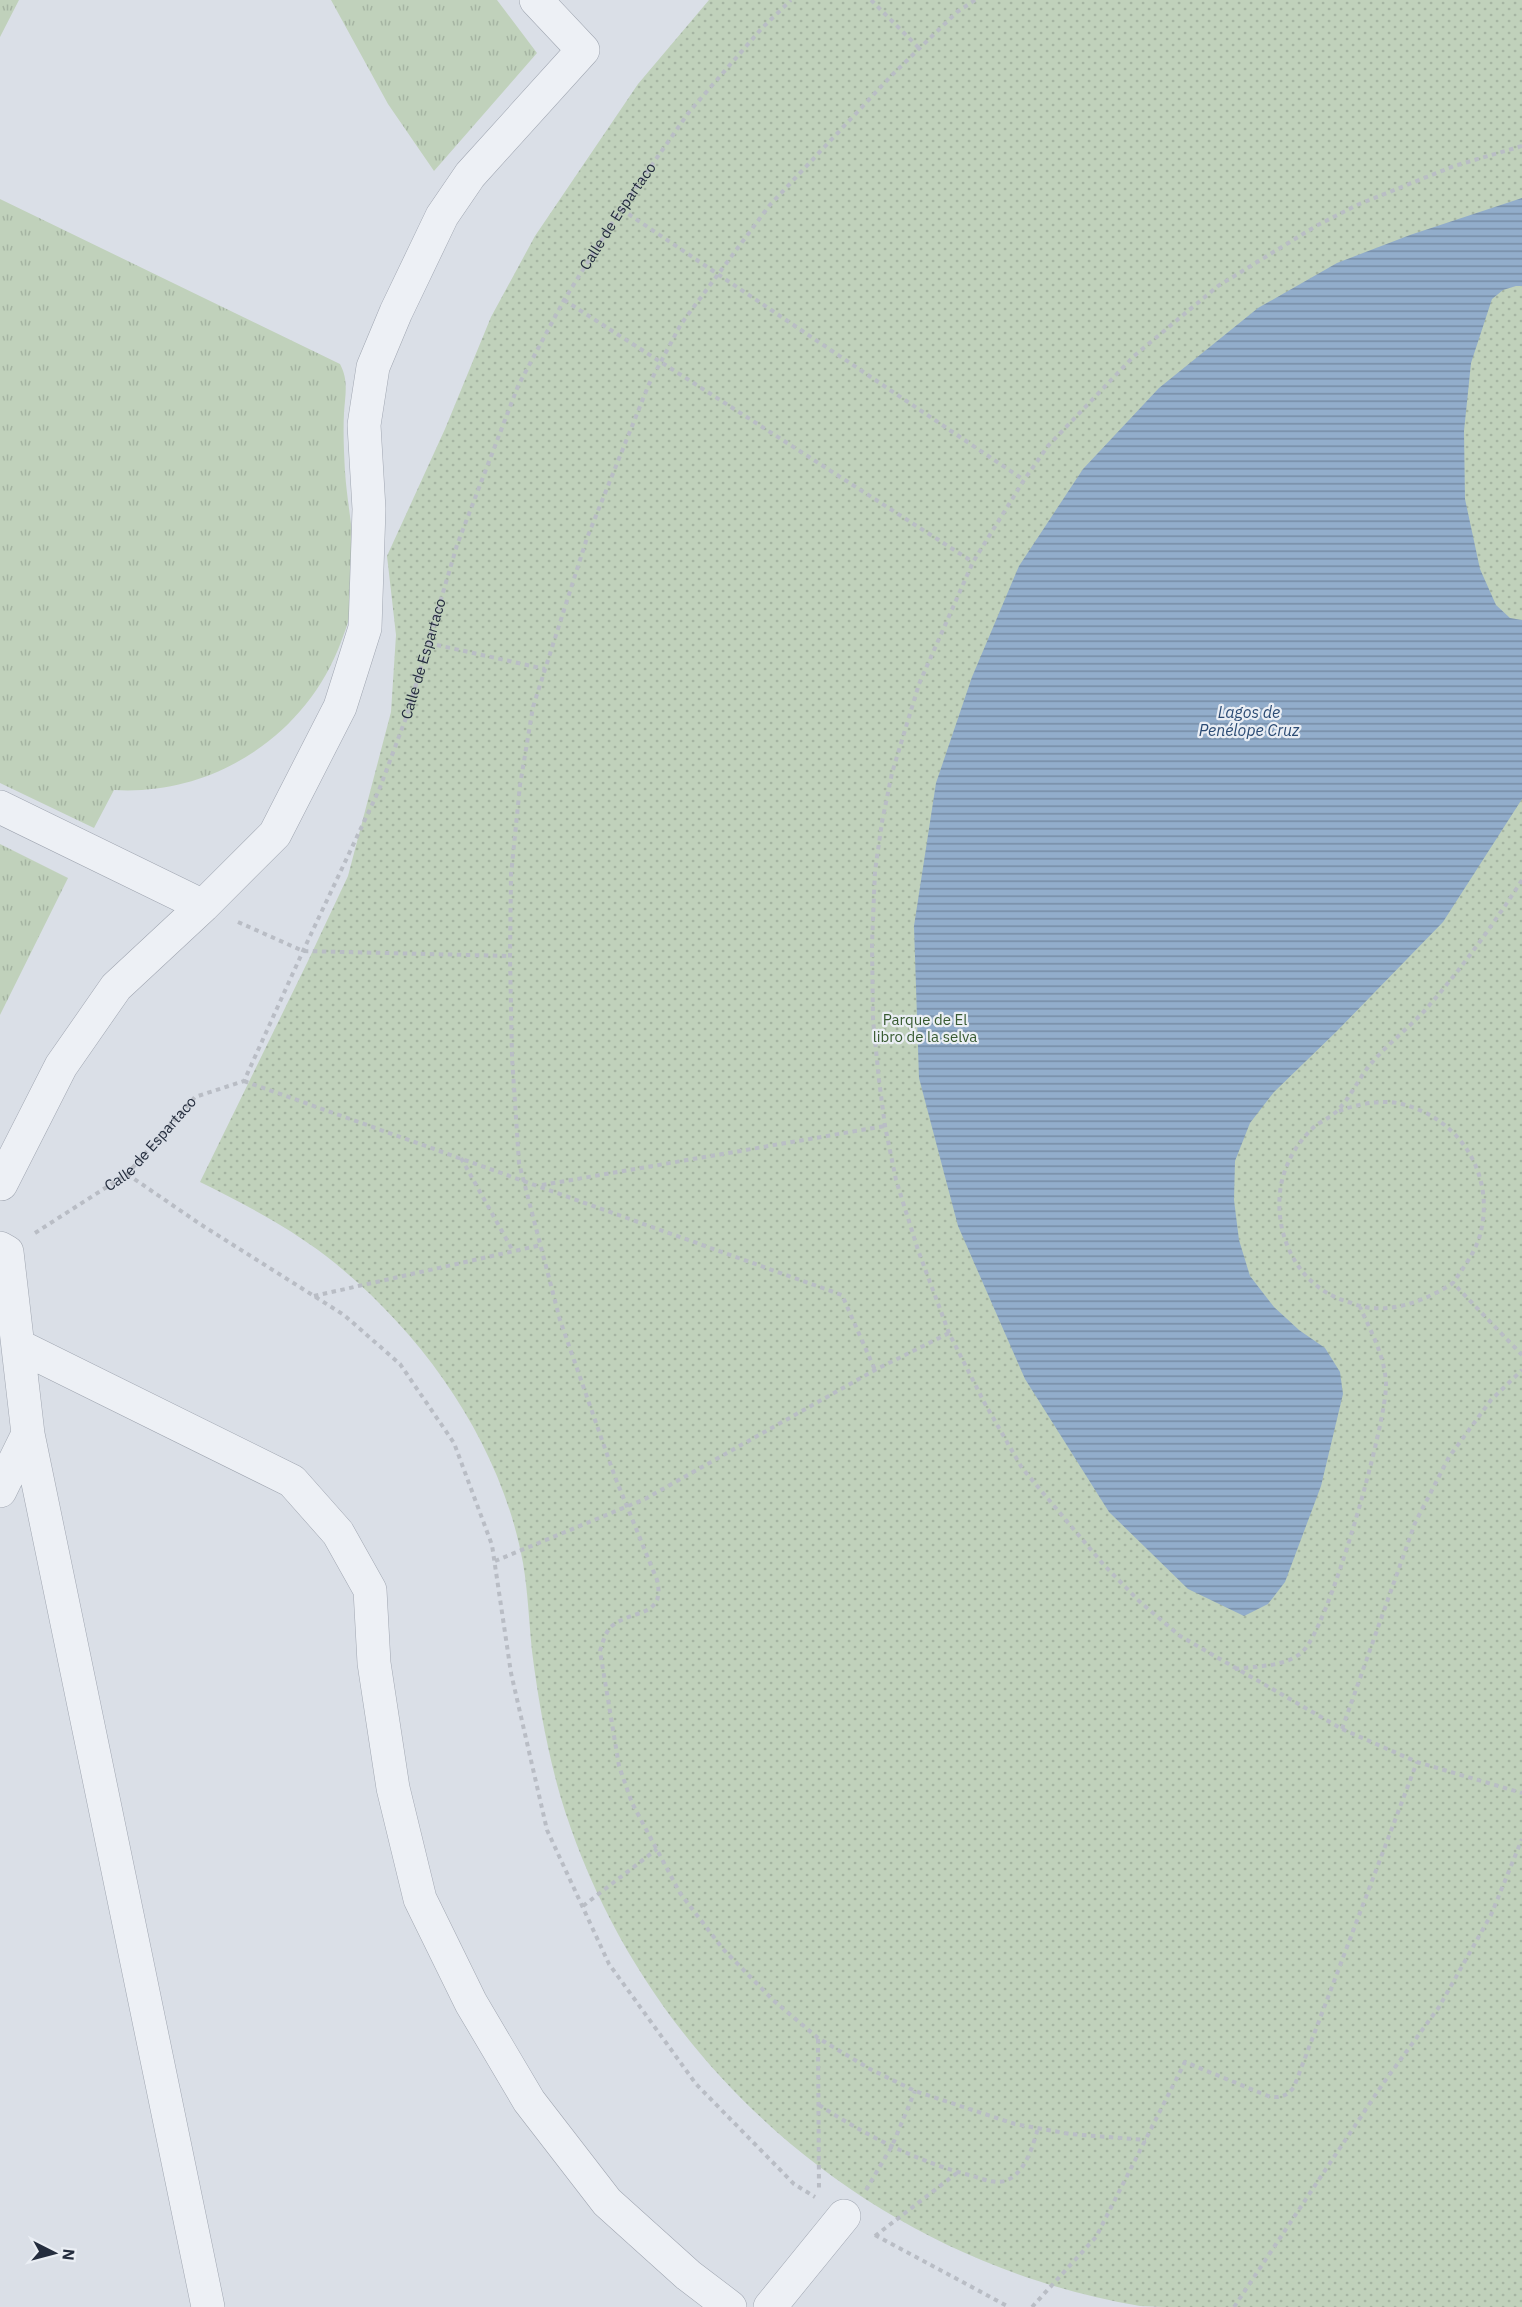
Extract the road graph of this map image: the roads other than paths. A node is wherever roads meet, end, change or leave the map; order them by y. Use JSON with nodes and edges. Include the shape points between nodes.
{"nodes":[{"id":1,"x":536,"y":0,"type":"edge"},
{"id":2,"x":0,"y":807,"type":"edge"},
{"id":3,"x":203,"y":906,"type":"junction"},
{"id":4,"x":1,"y":1184,"type":"edge"},
{"id":5,"x":4,"y":1250,"type":"edge"},
{"id":6,"x":19,"y":1346,"type":"junction"},
{"id":7,"x":28,"y":1434,"type":"junction"},
{"id":8,"x":0,"y":1491,"type":"edge"},
{"id":9,"x":847,"y":2217,"type":"road end"},
{"id":10,"x":208,"y":2307,"type":"edge"},
{"id":11,"x":730,"y":2307,"type":"edge"},
{"id":12,"x":770,"y":2307,"type":"edge"}],
"edges":[{"from":1,"to":3,"type":"street","via":[[583,50],[470,175],[442,216],[396,312],[373,367],[364,425],[369,509],[365,628],[340,707],[275,834]]},
{"from":2,"to":3,"type":"street"},
{"from":3,"to":4,"type":"street","via":[[116,987],[61,1066]]},
{"from":5,"to":6,"type":"street"},
{"from":6,"to":7,"type":"street"},
{"from":6,"to":11,"type":"street","via":[[292,1481],[338,1533],[370,1590],[374,1663],[393,1788],[420,1899],[471,2003],[530,2101],[607,2202]]},
{"from":7,"to":8,"type":"street"},
{"from":7,"to":10,"type":"street"},
{"from":9,"to":12,"type":"street"}]}
